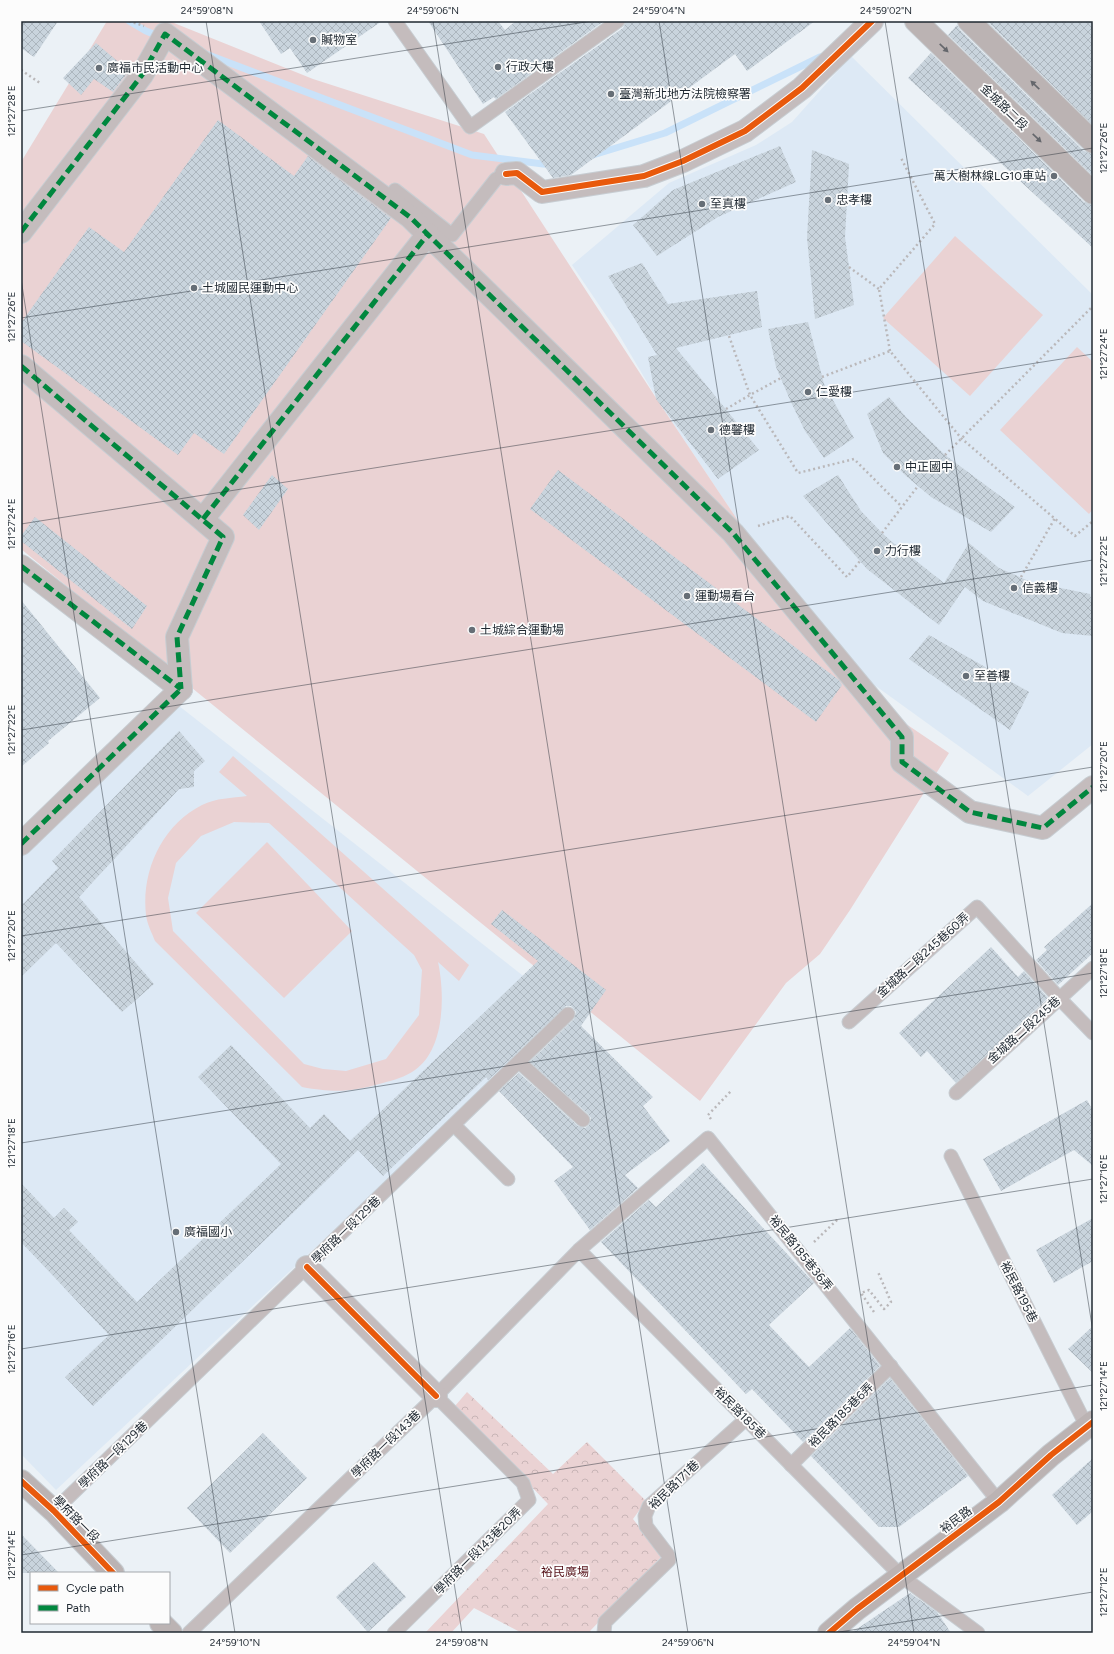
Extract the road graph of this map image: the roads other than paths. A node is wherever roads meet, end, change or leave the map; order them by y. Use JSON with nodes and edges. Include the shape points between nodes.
{"nodes":[{"id":1,"x":395,"y":21,"type":"edge"},
{"id":2,"x":618,"y":21,"type":"edge"},
{"id":3,"x":872,"y":21,"type":"edge"},
{"id":4,"x":916,"y":21,"type":"edge"},
{"id":5,"x":969,"y":21,"type":"edge"},
{"id":6,"x":1093,"y":142,"type":"edge"},
{"id":7,"x":506,"y":174,"type":"joint"},
{"id":8,"x":395,"y":190,"type":"dead end"},
{"id":9,"x":1093,"y":193,"type":"edge"},
{"id":10,"x":21,"y":232,"type":"edge"},
{"id":11,"x":428,"y":234,"type":"junction"},
{"id":12,"x":21,"y":366,"type":"edge"},
{"id":13,"x":203,"y":519,"type":"junction"},
{"id":14,"x":21,"y":566,"type":"edge"},
{"id":15,"x":181,"y":688,"type":"junction"},
{"id":16,"x":1093,"y":787,"type":"edge"},
{"id":17,"x":21,"y":844,"type":"edge"},
{"id":18,"x":1093,"y":968,"type":"edge"},
{"id":19,"x":1059,"y":998,"type":"junction"},
{"id":20,"x":568,"y":1014,"type":"dead end"},
{"id":21,"x":849,"y":1022,"type":"dead end"},
{"id":22,"x":1093,"y":1033,"type":"edge"},
{"id":23,"x":519,"y":1062,"type":"junction"},
{"id":24,"x":956,"y":1093,"type":"dead end"},
{"id":25,"x":583,"y":1120,"type":"dead end"},
{"id":26,"x":454,"y":1125,"type":"junction"},
{"id":27,"x":951,"y":1156,"type":"dead end"},
{"id":28,"x":508,"y":1179,"type":"dead end"},
{"id":29,"x":579,"y":1250,"type":"junction"},
{"id":30,"x":307,"y":1267,"type":"junction"},
{"id":31,"x":891,"y":1366,"type":"junction"},
{"id":32,"x":436,"y":1396,"type":"junction"},
{"id":33,"x":746,"y":1419,"type":"junction"},
{"id":34,"x":1090,"y":1424,"type":"edge"},
{"id":35,"x":791,"y":1465,"type":"junction"},
{"id":36,"x":21,"y":1481,"type":"edge"},
{"id":37,"x":999,"y":1502,"type":"junction"},
{"id":38,"x":54,"y":1511,"type":"junction"},
{"id":39,"x":113,"y":1572,"type":"edge"},
{"id":40,"x":901,"y":1576,"type":"junction"},
{"id":41,"x":162,"y":1624,"type":"edge"},
{"id":42,"x":171,"y":1633,"type":"edge"},
{"id":43,"x":189,"y":1633,"type":"edge"},
{"id":44,"x":394,"y":1633,"type":"edge"},
{"id":45,"x":604,"y":1633,"type":"edge"},
{"id":46,"x":829,"y":1633,"type":"edge"},
{"id":47,"x":978,"y":1633,"type":"edge"}],
"edges":[{"from":1,"to":2,"type":"lane","via":[[470,127]]},
{"from":3,"to":7,"type":"street","via":[[802,88],[745,131],[684,161],[644,176],[542,192],[517,173]]},
{"from":4,"to":9,"type":"street","name":"金城路二段","one_way":true},
{"from":6,"to":5,"type":"street","one_way":true},
{"from":7,"to":8,"type":"lane","via":[[496,179],[452,235]]},
{"from":10,"to":11,"type":"street","via":[[142,75],[165,34],[410,217]]},
{"from":11,"to":13,"type":"street"},
{"from":11,"to":16,"type":"street","via":[[734,533],[902,737],[902,762],[970,812],[1043,828]]},
{"from":12,"to":13,"type":"street"},
{"from":13,"to":15,"type":"street","via":[[223,537],[177,637]]},
{"from":14,"to":15,"type":"street"},
{"from":15,"to":17,"type":"street"},
{"from":18,"to":19,"type":"lane","name":"金城路二段245巷"},
{"from":19,"to":21,"type":"lane","name":"金城路二段245巷60弄","via":[[977,907]]},
{"from":19,"to":22,"type":"lane"},
{"from":19,"to":24,"type":"lane","name":"金城路二段245巷"},
{"from":20,"to":23,"type":"lane","name":"學府路一段129巷"},
{"from":23,"to":25,"type":"lane"},
{"from":23,"to":26,"type":"lane","name":"學府路一段129巷"},
{"from":26,"to":28,"type":"lane"},
{"from":26,"to":30,"type":"lane","name":"學府路一段129巷"},
{"from":27,"to":34,"type":"lane","name":"裕民路195巷"},
{"from":29,"to":31,"type":"lane","name":"裕民路185巷36弄","via":[[708,1138]]},
{"from":29,"to":32,"type":"lane","name":"學府路一段143巷"},
{"from":29,"to":33,"type":"lane","name":"裕民路185巷"},
{"from":30,"to":32,"type":"street"},
{"from":30,"to":38,"type":"lane","name":"學府路一段129巷"},
{"from":31,"to":35,"type":"lane","name":"裕民路185巷6弄"},
{"from":31,"to":37,"type":"lane","name":"裕民路185巷36弄"},
{"from":32,"to":43,"type":"lane","name":"學府路一段143巷"},
{"from":32,"to":44,"type":"lane","name":"學府路一段143巷20弄","via":[[523,1483],[529,1500]]},
{"from":33,"to":35,"type":"lane","name":"裕民路185巷"},
{"from":33,"to":45,"type":"lane","name":"裕民路171巷","via":[[649,1506],[645,1516],[646,1526],[669,1560],[605,1622]]},
{"from":34,"to":37,"type":"street","name":"裕民路"},
{"from":35,"to":40,"type":"lane","name":"裕民路185巷"},
{"from":36,"to":38,"type":"street","name":"學府路一段"},
{"from":37,"to":40,"type":"street","name":"裕民路"},
{"from":38,"to":39,"type":"street","name":"學府路一段"},
{"from":40,"to":46,"type":"street","name":"裕民路"},
{"from":40,"to":47,"type":"lane","name":"裕民路185巷"},
{"from":41,"to":42,"type":"street"}]}
